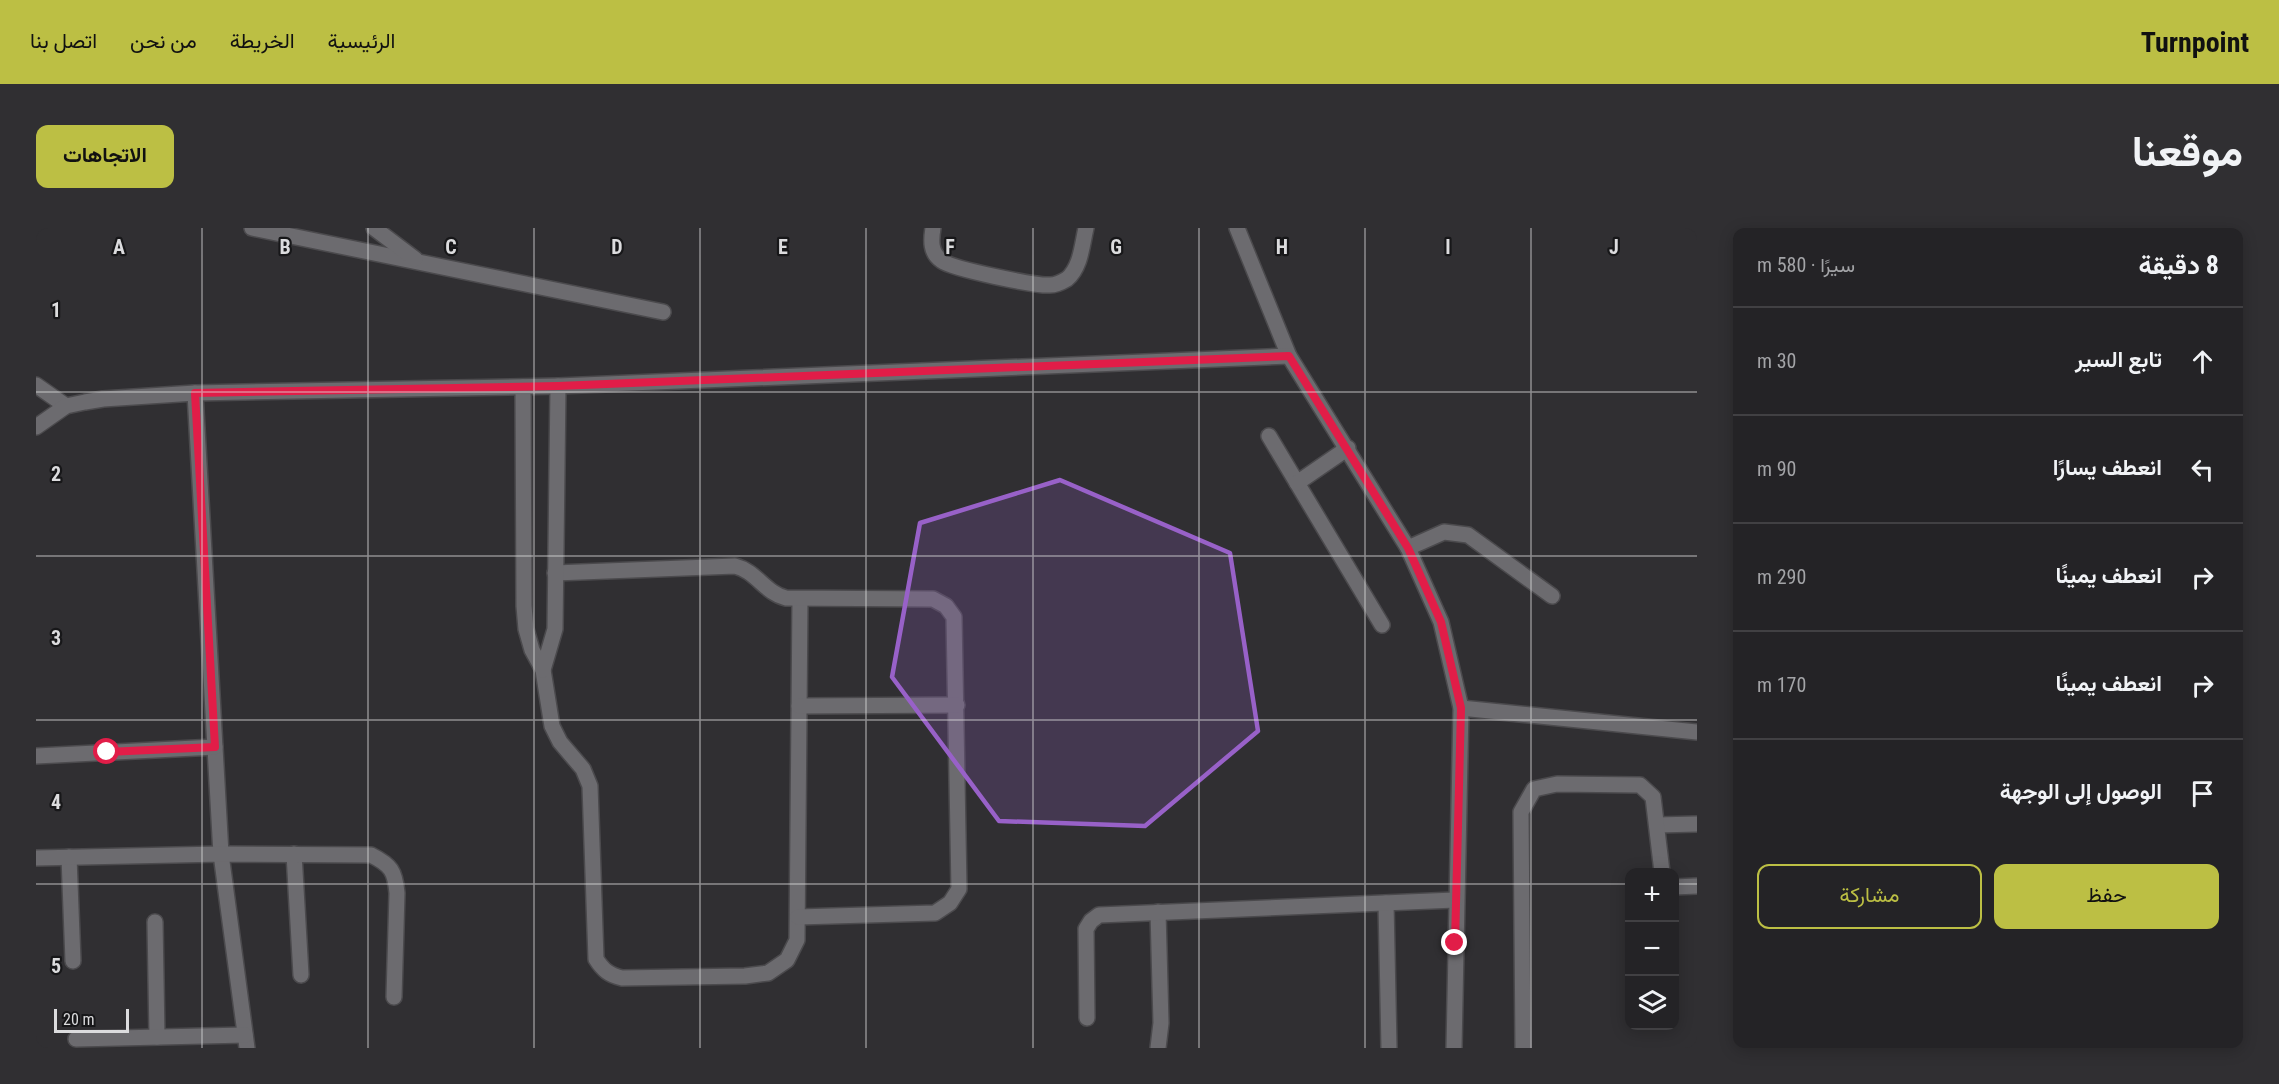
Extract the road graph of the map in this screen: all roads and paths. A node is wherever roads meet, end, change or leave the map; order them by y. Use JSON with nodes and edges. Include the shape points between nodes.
{"nodes":[{"id":1,"x":252,"y":228,"type":"edge"},
{"id":2,"x":374,"y":228,"type":"edge"},
{"id":3,"x":933,"y":228,"type":"edge"},
{"id":4,"x":1086,"y":228,"type":"edge"},
{"id":5,"x":1237,"y":228,"type":"edge"},
{"id":6,"x":417,"y":261,"type":"junction"},
{"id":7,"x":663,"y":312,"type":"dead end"},
{"id":8,"x":1289,"y":356,"type":"junction"},
{"id":9,"x":36,"y":385,"type":"edge"},
{"id":10,"x":558,"y":386,"type":"junction"},
{"id":11,"x":523,"y":387,"type":"junction"},
{"id":12,"x":195,"y":393,"type":"junction"},
{"id":13,"x":66,"y":406,"type":"junction"},
{"id":14,"x":36,"y":427,"type":"edge"},
{"id":15,"x":1269,"y":436,"type":"dead end"},
{"id":16,"x":1348,"y":448,"type":"junction"},
{"id":17,"x":1297,"y":483,"type":"junction"},
{"id":18,"x":1408,"y":548,"type":"junction"},
{"id":19,"x":555,"y":573,"type":"junction"},
{"id":20,"x":1552,"y":596,"type":"dead end"},
{"id":21,"x":800,"y":599,"type":"junction"},
{"id":22,"x":1382,"y":625,"type":"dead end"},
{"id":23,"x":543,"y":670,"type":"junction"},
{"id":24,"x":957,"y":705,"type":"junction"},
{"id":25,"x":799,"y":706,"type":"junction"},
{"id":26,"x":1461,"y":708,"type":"junction"},
{"id":27,"x":1697,"y":732,"type":"edge"},
{"id":28,"x":215,"y":747,"type":"junction"},
{"id":29,"x":36,"y":756,"type":"edge"},
{"id":30,"x":1697,"y":824,"type":"edge"},
{"id":31,"x":1657,"y":825,"type":"junction"},
{"id":32,"x":221,"y":854,"type":"junction"},
{"id":33,"x":294,"y":854,"type":"junction"},
{"id":34,"x":69,"y":857,"type":"junction"},
{"id":35,"x":36,"y":858,"type":"edge"},
{"id":36,"x":1661,"y":868,"type":"edge"},
{"id":37,"x":1697,"y":886,"type":"edge"},
{"id":38,"x":1679,"y":887,"type":"edge"},
{"id":39,"x":1455,"y":900,"type":"junction"},
{"id":40,"x":1386,"y":903,"type":"junction"},
{"id":41,"x":1158,"y":912,"type":"junction"},
{"id":42,"x":798,"y":916,"type":"junction"},
{"id":43,"x":155,"y":922,"type":"dead end"},
{"id":44,"x":73,"y":961,"type":"dead end"},
{"id":45,"x":301,"y":975,"type":"dead end"},
{"id":46,"x":394,"y":997,"type":"dead end"},
{"id":47,"x":1086,"y":1018,"type":"dead end"},
{"id":48,"x":157,"y":1037,"type":"junction"},
{"id":49,"x":76,"y":1039,"type":"dead end"},
{"id":50,"x":246,"y":1041,"type":"edge"},
{"id":51,"x":1158,"y":1048,"type":"edge"},
{"id":52,"x":1389,"y":1048,"type":"edge"},
{"id":53,"x":1454,"y":1048,"type":"edge"},
{"id":54,"x":1523,"y":1048,"type":"edge"}],
"edges":[{"from":1,"to":6,"type":"lane"},
{"from":2,"to":6,"type":"lane"},
{"from":3,"to":4,"type":"lane","via":[[931,243],[942,261],[1038,285],[1066,280],[1075,269]]},
{"from":5,"to":8,"type":"lane"},
{"from":6,"to":7,"type":"lane"},
{"from":8,"to":10,"type":"lane"},
{"from":8,"to":16,"type":"lane"},
{"from":9,"to":13,"type":"lane"},
{"from":10,"to":11,"type":"lane"},
{"from":10,"to":19,"type":"lane"},
{"from":11,"to":12,"type":"lane"},
{"from":11,"to":23,"type":"lane","via":[[524,606],[532,650]]},
{"from":12,"to":13,"type":"lane","via":[[103,399]]},
{"from":12,"to":28,"type":"lane"},
{"from":13,"to":14,"type":"lane"},
{"from":15,"to":17,"type":"lane"},
{"from":16,"to":17,"type":"lane"},
{"from":16,"to":18,"type":"lane"},
{"from":17,"to":22,"type":"lane"},
{"from":18,"to":20,"type":"lane","via":[[1444,532],[1468,536]]},
{"from":18,"to":26,"type":"lane","via":[[1441,622]]},
{"from":19,"to":21,"type":"lane","via":[[735,566],[745,568],[778,596]]},
{"from":19,"to":23,"type":"lane","via":[[555,629]]},
{"from":21,"to":24,"type":"lane","via":[[933,599],[946,606],[954,617]]},
{"from":21,"to":25,"type":"lane"},
{"from":23,"to":42,"type":"lane","via":[[552,726],[583,769],[590,786],[596,959],[602,969],[622,978],[768,973],[787,960],[797,940]]},
{"from":24,"to":25,"type":"lane"},
{"from":24,"to":42,"type":"lane","via":[[960,871],[959,889],[950,903],[935,913]]},
{"from":25,"to":42,"type":"lane"},
{"from":26,"to":27,"type":"lane"},
{"from":26,"to":39,"type":"lane"},
{"from":28,"to":29,"type":"lane"},
{"from":28,"to":32,"type":"lane"},
{"from":30,"to":31,"type":"lane"},
{"from":31,"to":36,"type":"lane"},
{"from":31,"to":54,"type":"lane","via":[[1653,797],[1640,785],[1557,784],[1533,789],[1521,812]]},
{"from":32,"to":33,"type":"lane"},
{"from":32,"to":34,"type":"lane"},
{"from":32,"to":50,"type":"lane"},
{"from":33,"to":45,"type":"lane"},
{"from":33,"to":46,"type":"lane","via":[[371,855],[386,863],[396,876]]},
{"from":34,"to":35,"type":"lane"},
{"from":34,"to":44,"type":"lane"},
{"from":37,"to":38,"type":"lane"},
{"from":39,"to":40,"type":"lane"},
{"from":39,"to":53,"type":"lane"},
{"from":40,"to":41,"type":"lane"},
{"from":40,"to":52,"type":"lane"},
{"from":41,"to":47,"type":"lane","via":[[1099,915],[1091,921],[1086,929]]},
{"from":41,"to":51,"type":"lane"},
{"from":43,"to":48,"type":"lane"},
{"from":48,"to":49,"type":"lane"},
{"from":48,"to":50,"type":"lane"}]}
